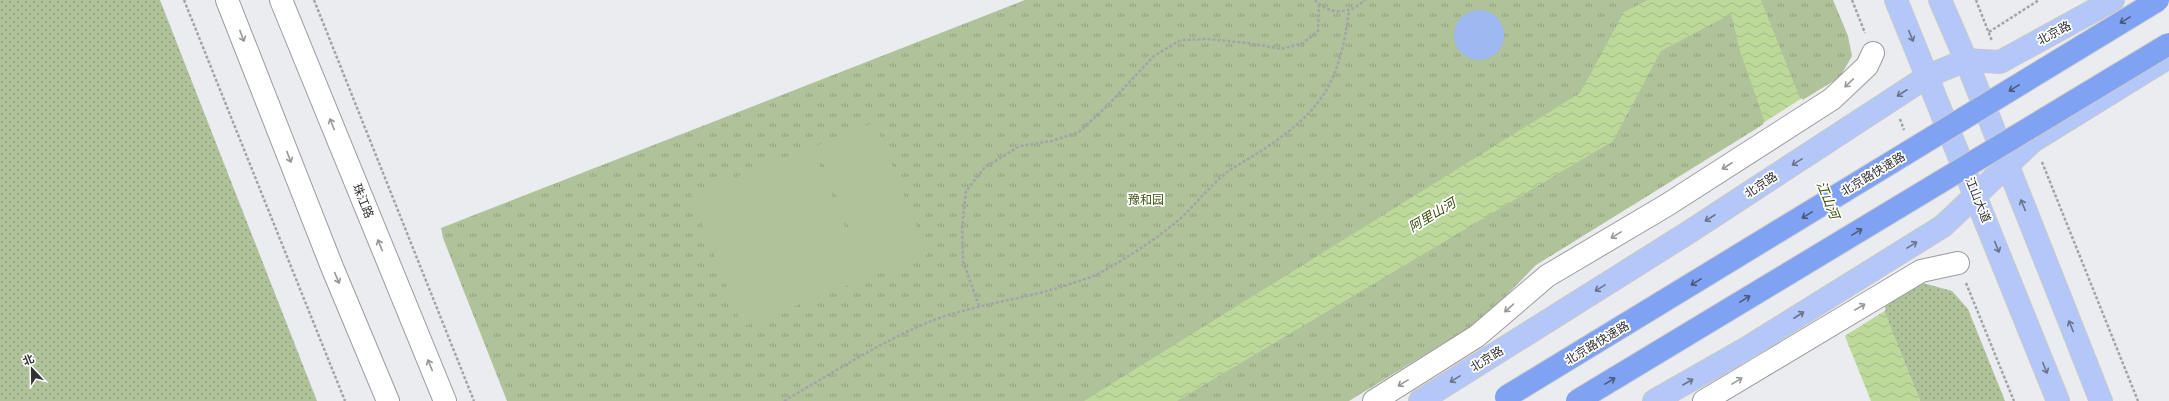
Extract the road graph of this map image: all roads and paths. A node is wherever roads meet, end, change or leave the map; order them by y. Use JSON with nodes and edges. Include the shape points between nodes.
{"nodes":[{"id":1,"x":184,"y":0,"type":"edge"},
{"id":2,"x":228,"y":0,"type":"edge"},
{"id":3,"x":281,"y":0,"type":"edge"},
{"id":4,"x":314,"y":0,"type":"edge"},
{"id":5,"x":1315,"y":0,"type":"edge"},
{"id":6,"x":1365,"y":0,"type":"edge"},
{"id":7,"x":1852,"y":0,"type":"edge"},
{"id":8,"x":1896,"y":0,"type":"edge"},
{"id":9,"x":1940,"y":0,"type":"edge"},
{"id":10,"x":1976,"y":0,"type":"edge"},
{"id":11,"x":2039,"y":0,"type":"edge"},
{"id":12,"x":2113,"y":0,"type":"edge"},
{"id":13,"x":2158,"y":0,"type":"edge"},
{"id":14,"x":1319,"y":5,"type":"junction"},
{"id":15,"x":1349,"y":11,"type":"junction"},
{"id":16,"x":1989,"y":32,"type":"junction"},
{"id":17,"x":2169,"y":44,"type":"edge"},
{"id":18,"x":1873,"y":53,"type":"joint"},
{"id":19,"x":2169,"y":57,"type":"edge"},
{"id":20,"x":1966,"y":60,"type":"junction"},
{"id":21,"x":2000,"y":62,"type":"junction"},
{"id":22,"x":1928,"y":76,"type":"junction"},
{"id":23,"x":2033,"y":141,"type":"junction"},
{"id":24,"x":2008,"y":165,"type":"junction"},
{"id":25,"x":1976,"y":195,"type":"junction"},
{"id":26,"x":1958,"y":263,"type":"dead end"},
{"id":27,"x":980,"y":306,"type":"junction"},
{"id":28,"x":1506,"y":398,"type":"dead end"},
{"id":29,"x":345,"y":401,"type":"edge"},
{"id":30,"x":388,"y":401,"type":"edge"},
{"id":31,"x":444,"y":401,"type":"edge"},
{"id":32,"x":474,"y":401,"type":"edge"},
{"id":33,"x":784,"y":401,"type":"edge"},
{"id":34,"x":1374,"y":401,"type":"edge"},
{"id":35,"x":1420,"y":401,"type":"edge"},
{"id":36,"x":1577,"y":401,"type":"edge"},
{"id":37,"x":1654,"y":401,"type":"edge"},
{"id":38,"x":1704,"y":401,"type":"edge"},
{"id":39,"x":2058,"y":401,"type":"edge"},
{"id":40,"x":2101,"y":401,"type":"edge"},
{"id":41,"x":2138,"y":401,"type":"edge"}],
"edges":[{"from":1,"to":29,"type":"path"},
{"from":2,"to":30,"type":"street","one_way":true},
{"from":31,"to":3,"type":"street","name":"珠江路","one_way":true},
{"from":4,"to":32,"type":"path"},
{"from":5,"to":14,"type":"path"},
{"from":6,"to":15,"type":"path"},
{"from":7,"to":18,"type":"path"},
{"from":8,"to":22,"type":"main road","name":"江山大道","one_way":true},
{"from":9,"to":20,"type":"main road"},
{"from":10,"to":16,"type":"path"},
{"from":11,"to":16,"type":"path"},
{"from":12,"to":21,"type":"main road","name":"北京路"},
{"from":13,"to":28,"type":"highway","name":"北京路快速路","one_way":true,"bridge":true},
{"from":14,"to":15,"type":"path","via":[[1338,12]]},
{"from":14,"to":27,"type":"path","via":[[1318,31],[1303,43],[1281,49],[1208,39],[1180,40],[1154,56],[1079,132],[1052,141],[1020,146],[986,167],[966,191],[962,227],[963,261]]},
{"from":15,"to":27,"type":"path","via":[[1345,42],[1335,76],[1326,94],[1304,119],[1268,147],[1230,170],[1180,218],[1144,246],[1099,274],[1060,288]]},
{"from":16,"to":21,"type":"path"},
{"from":36,"to":17,"type":"highway","one_way":true,"bridge":true},
{"from":18,"to":34,"type":"street","one_way":true,"via":[[1867,66],[1832,99],[1667,205],[1547,276],[1478,336]]},
{"from":19,"to":23,"type":"main road"},
{"from":20,"to":21,"type":"main road","name":"北京路"},
{"from":20,"to":22,"type":"main road","name":"北京路"},
{"from":20,"to":24,"type":"main road"},
{"from":22,"to":25,"type":"main road","name":"江山大道"},
{"from":22,"to":35,"type":"main road","name":"北京路","one_way":true},
{"from":23,"to":24,"type":"main road"},
{"from":23,"to":41,"type":"path"},
{"from":24,"to":25,"type":"main road"},
{"from":40,"to":24,"type":"main road","one_way":true},
{"from":37,"to":25,"type":"main road","one_way":true,"via":[[1747,348],[1943,226]]},
{"from":25,"to":39,"type":"main road","name":"江山大道","one_way":true},
{"from":38,"to":26,"type":"street","one_way":true,"via":[[1921,271]]},
{"from":27,"to":33,"type":"path","via":[[934,320],[879,346]]}]}
